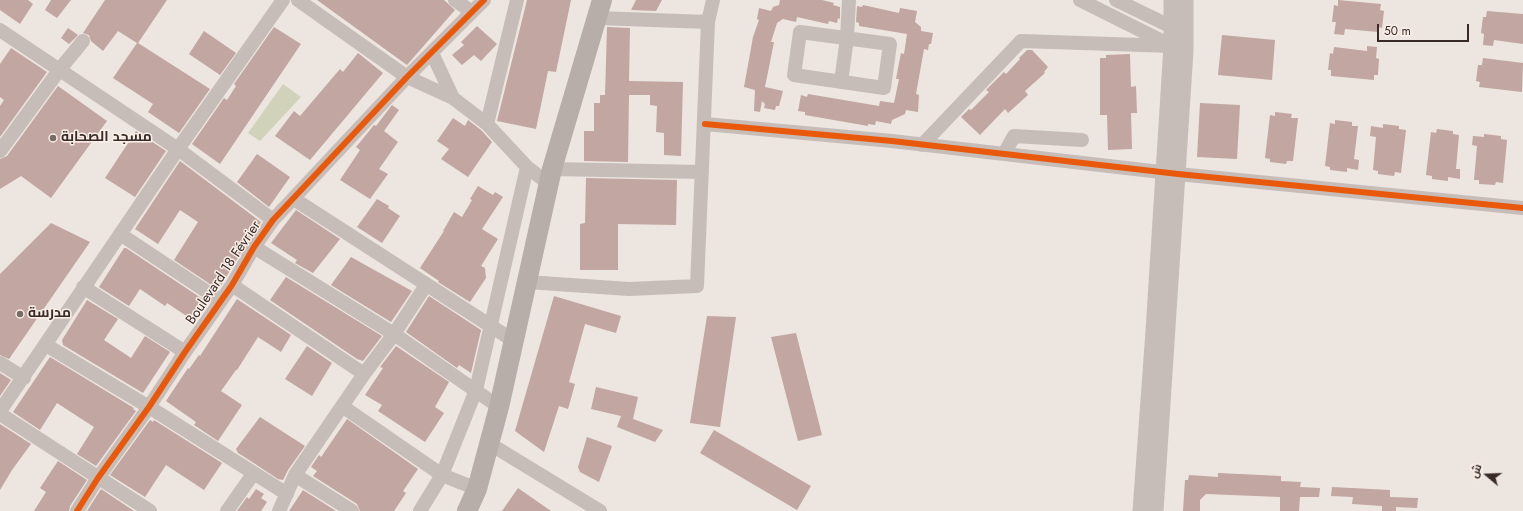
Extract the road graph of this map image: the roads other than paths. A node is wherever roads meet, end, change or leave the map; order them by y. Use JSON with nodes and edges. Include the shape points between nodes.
{"nodes":[{"id":1,"x":283,"y":0,"type":"edge"},
{"id":2,"x":298,"y":0,"type":"edge"},
{"id":3,"x":455,"y":0,"type":"edge"},
{"id":4,"x":484,"y":0,"type":"edge"},
{"id":5,"x":516,"y":0,"type":"edge"},
{"id":6,"x":713,"y":0,"type":"edge"},
{"id":7,"x":849,"y":0,"type":"edge"},
{"id":8,"x":1080,"y":0,"type":"edge"},
{"id":9,"x":1116,"y":0,"type":"edge"},
{"id":10,"x":1172,"y":0,"type":"edge"},
{"id":11,"x":1185,"y":0,"type":"edge"},
{"id":12,"x":600,"y":9,"type":"edge"},
{"id":13,"x":472,"y":12,"type":"junction"},
{"id":14,"x":708,"y":22,"type":"junction"},
{"id":15,"x":0,"y":30,"type":"edge"},
{"id":16,"x":1179,"y":31,"type":"junction"},
{"id":17,"x":847,"y":38,"type":"junction"},
{"id":18,"x":83,"y":41,"type":"dead end"},
{"id":19,"x":1178,"y":48,"type":"junction"},
{"id":20,"x":432,"y":53,"type":"junction"},
{"id":21,"x":60,"y":69,"type":"junction"},
{"id":22,"x":407,"y":77,"type":"junction"},
{"id":23,"x":841,"y":82,"type":"junction"},
{"id":24,"x":453,"y":98,"type":"junction"},
{"id":25,"x":487,"y":124,"type":"junction"},
{"id":26,"x":705,"y":124,"type":"junction"},
{"id":27,"x":1082,"y":140,"type":"dead end"},
{"id":28,"x":922,"y":145,"type":"junction"},
{"id":29,"x":178,"y":149,"type":"junction"},
{"id":30,"x":0,"y":151,"type":"edge"},
{"id":31,"x":1004,"y":154,"type":"junction"},
{"id":32,"x":527,"y":167,"type":"junction"},
{"id":33,"x":702,"y":172,"type":"junction"},
{"id":34,"x":1171,"y":173,"type":"junction"},
{"id":35,"x":551,"y":176,"type":"junction"},
{"id":36,"x":294,"y":199,"type":"junction"},
{"id":37,"x":1523,"y":208,"type":"edge"},
{"id":38,"x":274,"y":220,"type":"junction"},
{"id":39,"x":120,"y":234,"type":"junction"},
{"id":40,"x":254,"y":247,"type":"junction"},
{"id":41,"x":527,"y":282,"type":"junction"},
{"id":42,"x":426,"y":284,"type":"junction"},
{"id":43,"x":232,"y":285,"type":"junction"},
{"id":44,"x":83,"y":287,"type":"junction"},
{"id":45,"x":221,"y":301,"type":"junction"},
{"id":46,"x":491,"y":327,"type":"junction"},
{"id":47,"x":394,"y":334,"type":"junction"},
{"id":48,"x":514,"y":341,"type":"junction"},
{"id":49,"x":46,"y":345,"type":"junction"},
{"id":50,"x":185,"y":352,"type":"junction"},
{"id":51,"x":0,"y":363,"type":"edge"},
{"id":52,"x":364,"y":374,"type":"junction"},
{"id":53,"x":24,"y":378,"type":"junction"},
{"id":54,"x":476,"y":390,"type":"junction"},
{"id":55,"x":342,"y":406,"type":"junction"},
{"id":56,"x":150,"y":407,"type":"junction"},
{"id":57,"x":499,"y":407,"type":"junction"},
{"id":58,"x":0,"y":413,"type":"edge"},
{"id":59,"x":490,"y":444,"type":"junction"},
{"id":60,"x":1152,"y":451,"type":"junction"},
{"id":61,"x":253,"y":474,"type":"junction"},
{"id":62,"x":295,"y":475,"type":"junction"},
{"id":63,"x":442,"y":475,"type":"junction"},
{"id":64,"x":98,"y":478,"type":"junction"},
{"id":65,"x":477,"y":489,"type":"junction"},
{"id":66,"x":287,"y":494,"type":"junction"},
{"id":67,"x":77,"y":511,"type":"edge"},
{"id":68,"x":150,"y":511,"type":"edge"},
{"id":69,"x":227,"y":511,"type":"edge"},
{"id":70,"x":279,"y":511,"type":"edge"},
{"id":71,"x":352,"y":511,"type":"edge"},
{"id":72,"x":420,"y":511,"type":"edge"},
{"id":73,"x":468,"y":511,"type":"edge"},
{"id":74,"x":600,"y":511,"type":"edge"},
{"id":75,"x":1141,"y":511,"type":"edge"},
{"id":76,"x":1155,"y":511,"type":"edge"}],
"edges":[{"from":1,"to":29,"type":"street"},
{"from":2,"to":22,"type":"street"},
{"from":3,"to":13,"type":"street"},
{"from":4,"to":13,"type":"street","name":"Boulevard 18 Février"},
{"from":5,"to":25,"type":"street"},
{"from":6,"to":14,"type":"street"},
{"from":7,"to":17,"type":"street"},
{"from":8,"to":19,"type":"street"},
{"from":9,"to":16,"type":"street"},
{"from":10,"to":16,"type":"street"},
{"from":11,"to":16,"type":"street"},
{"from":12,"to":14,"type":"street"},
{"from":12,"to":35,"type":"main road"},
{"from":13,"to":20,"type":"street","name":"Boulevard 18 Février"},
{"from":14,"to":26,"type":"street"},
{"from":15,"to":21,"type":"street"},
{"from":16,"to":19,"type":"street"},
{"from":17,"to":23,"type":"street"},
{"from":17,"to":23,"type":"street","via":[[890,44],[884,88]]},
{"from":17,"to":23,"type":"street","via":[[800,32],[794,75]]},
{"from":18,"to":21,"type":"street"},
{"from":19,"to":28,"type":"street","via":[[1020,41]]},
{"from":19,"to":34,"type":"street"},
{"from":20,"to":22,"type":"street","name":"Boulevard 18 Février"},
{"from":20,"to":24,"type":"street"},
{"from":21,"to":29,"type":"street"},
{"from":21,"to":30,"type":"street"},
{"from":22,"to":24,"type":"street"},
{"from":22,"to":36,"type":"street","name":"Boulevard 18 Février"},
{"from":24,"to":25,"type":"street"},
{"from":25,"to":32,"type":"street"},
{"from":26,"to":28,"type":"street"},
{"from":26,"to":33,"type":"street"},
{"from":27,"to":31,"type":"street","via":[[1014,136]]},
{"from":28,"to":31,"type":"street"},
{"from":29,"to":38,"type":"street"},
{"from":29,"to":39,"type":"street"},
{"from":31,"to":34,"type":"street"},
{"from":32,"to":35,"type":"street"},
{"from":32,"to":46,"type":"street"},
{"from":33,"to":35,"type":"street"},
{"from":33,"to":41,"type":"street","via":[[697,286],[629,289]]},
{"from":34,"to":37,"type":"street"},
{"from":34,"to":60,"type":"street"},
{"from":35,"to":41,"type":"main road"},
{"from":36,"to":38,"type":"street","name":"Boulevard 18 Février"},
{"from":36,"to":42,"type":"street"},
{"from":38,"to":40,"type":"street","name":"Boulevard 18 Février"},
{"from":39,"to":44,"type":"street"},
{"from":39,"to":45,"type":"street"},
{"from":40,"to":43,"type":"street","name":"Boulevard 18 Février"},
{"from":40,"to":47,"type":"street"},
{"from":41,"to":48,"type":"main road"},
{"from":42,"to":46,"type":"street"},
{"from":42,"to":47,"type":"street"},
{"from":43,"to":45,"type":"street","name":"Boulevard 18 Février"},
{"from":43,"to":52,"type":"street"},
{"from":44,"to":49,"type":"street"},
{"from":44,"to":50,"type":"street"},
{"from":45,"to":50,"type":"street","name":"Boulevard 18 Février"},
{"from":46,"to":48,"type":"street"},
{"from":46,"to":54,"type":"street"},
{"from":47,"to":52,"type":"street"},
{"from":47,"to":54,"type":"street"},
{"from":48,"to":57,"type":"main road"},
{"from":49,"to":53,"type":"street"},
{"from":49,"to":56,"type":"street"},
{"from":50,"to":56,"type":"street","name":"Boulevard 18 Février"},
{"from":51,"to":53,"type":"street"},
{"from":52,"to":55,"type":"street"},
{"from":53,"to":58,"type":"street"},
{"from":54,"to":57,"type":"street"},
{"from":54,"to":63,"type":"street"},
{"from":55,"to":62,"type":"street"},
{"from":55,"to":63,"type":"street"},
{"from":56,"to":61,"type":"street"},
{"from":56,"to":64,"type":"street","name":"Boulevard 18 Février"},
{"from":57,"to":59,"type":"main road"},
{"from":58,"to":64,"type":"street"},
{"from":59,"to":65,"type":"main road"},
{"from":59,"to":74,"type":"street"},
{"from":60,"to":75,"type":"street"},
{"from":60,"to":76,"type":"street"},
{"from":61,"to":66,"type":"street"},
{"from":61,"to":69,"type":"street"},
{"from":62,"to":66,"type":"street"},
{"from":62,"to":71,"type":"street"},
{"from":63,"to":65,"type":"street"},
{"from":63,"to":72,"type":"street"},
{"from":64,"to":67,"type":"street","name":"Boulevard 18 Février"},
{"from":64,"to":68,"type":"street"},
{"from":65,"to":73,"type":"main road"},
{"from":66,"to":70,"type":"street"}]}
